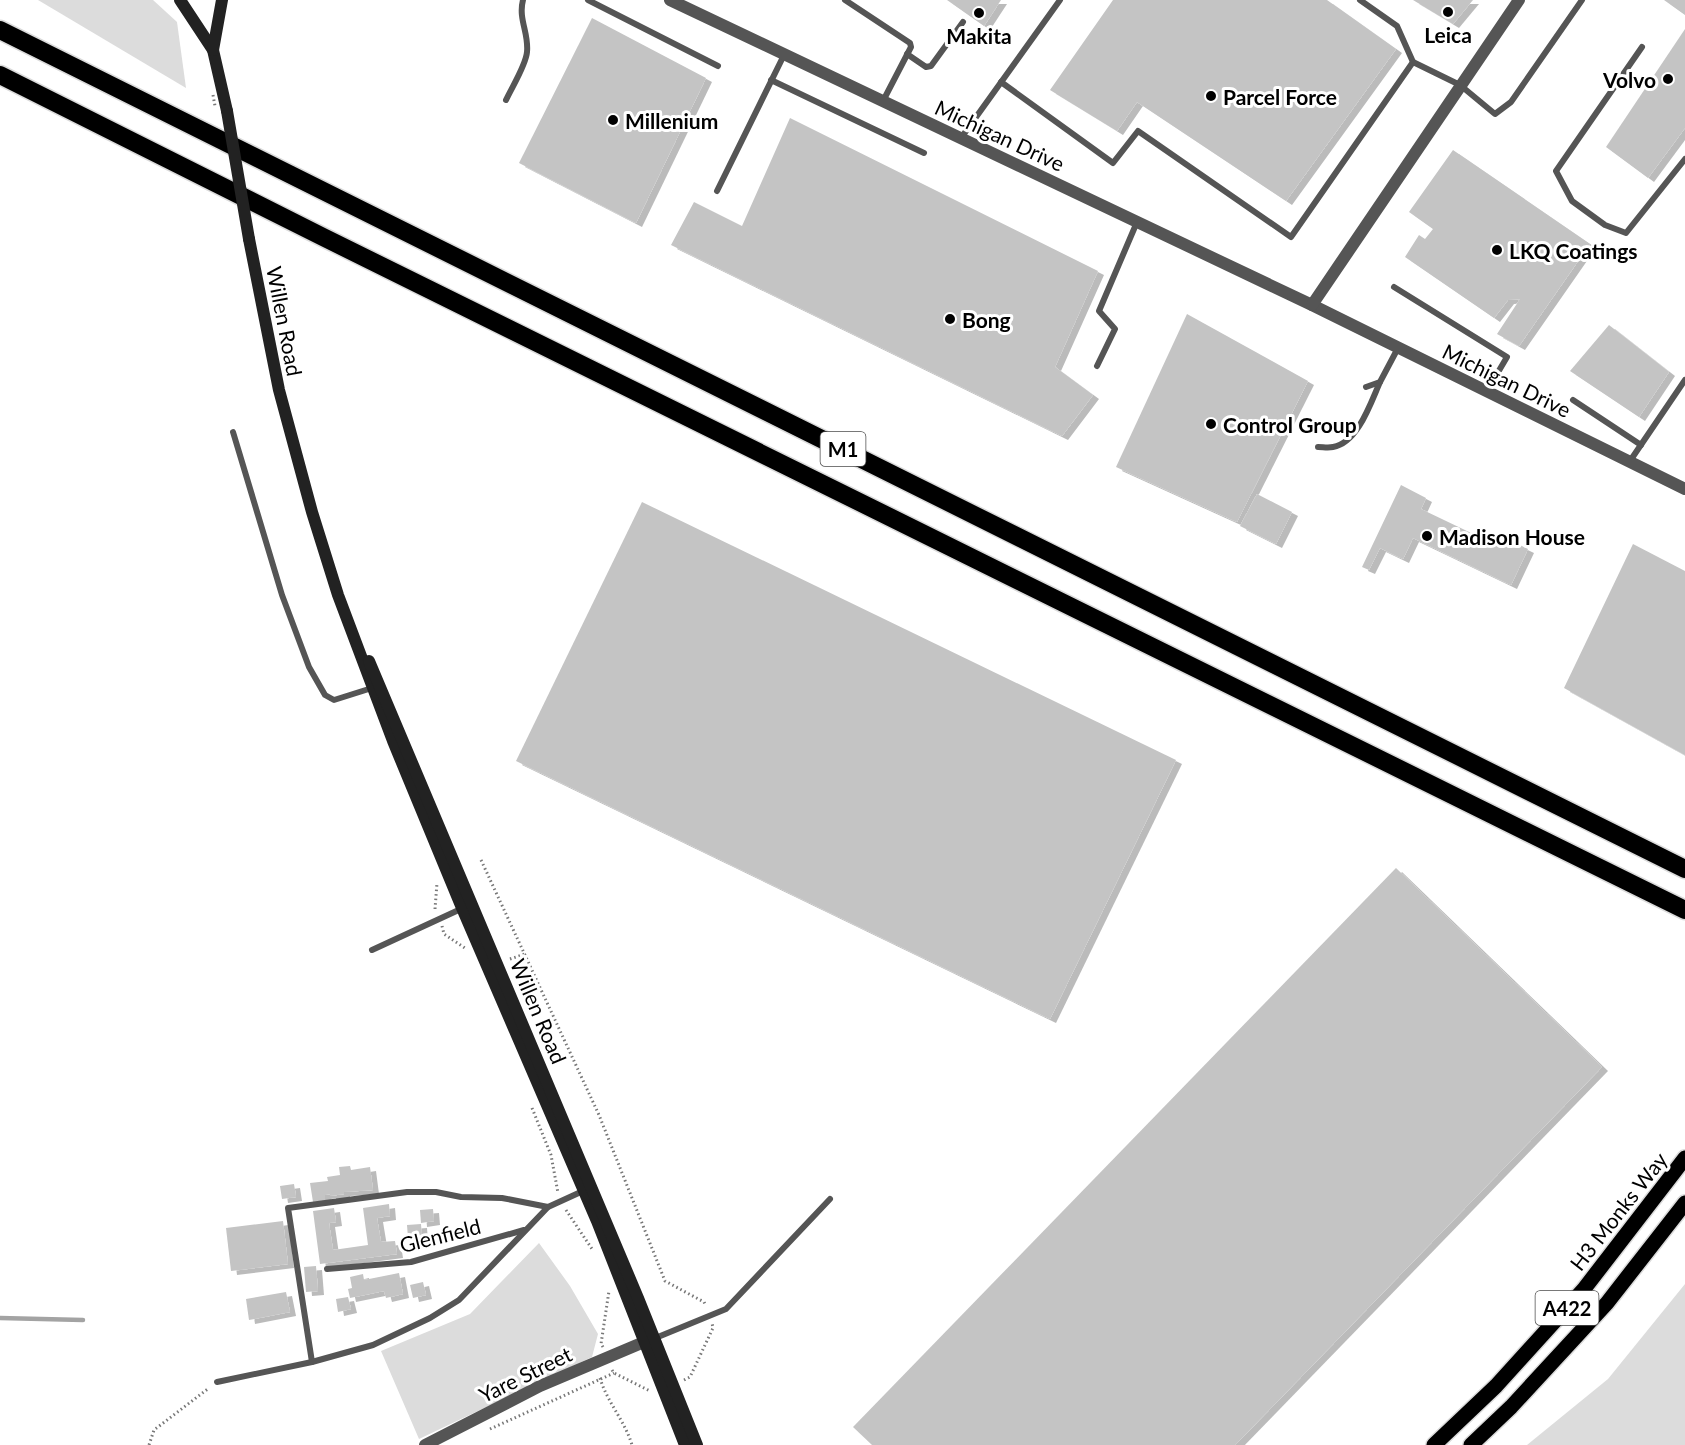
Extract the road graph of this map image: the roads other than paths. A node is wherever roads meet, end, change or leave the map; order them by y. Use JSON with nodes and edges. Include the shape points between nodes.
{"nodes":[{"id":1,"x":180,"y":0,"type":"edge"},
{"id":2,"x":222,"y":0,"type":"edge"},
{"id":3,"x":523,"y":0,"type":"edge"},
{"id":4,"x":588,"y":0,"type":"edge"},
{"id":5,"x":670,"y":0,"type":"edge"},
{"id":6,"x":845,"y":0,"type":"edge"},
{"id":7,"x":1060,"y":0,"type":"edge"},
{"id":8,"x":1360,"y":0,"type":"edge"},
{"id":9,"x":1520,"y":0,"type":"edge"},
{"id":10,"x":1582,"y":0,"type":"edge"},
{"id":11,"x":963,"y":22,"type":"dead end"},
{"id":12,"x":0,"y":30,"type":"edge"},
{"id":13,"x":1642,"y":46,"type":"dead end"},
{"id":14,"x":213,"y":50,"type":"junction"},
{"id":15,"x":784,"y":54,"type":"junction"},
{"id":16,"x":907,"y":54,"type":"junction"},
{"id":17,"x":1413,"y":62,"type":"junction"},
{"id":18,"x":718,"y":66,"type":"dead end"},
{"id":19,"x":0,"y":75,"type":"edge"},
{"id":20,"x":771,"y":80,"type":"junction"},
{"id":21,"x":1001,"y":82,"type":"junction"},
{"id":22,"x":1460,"y":85,"type":"junction"},
{"id":23,"x":506,"y":100,"type":"dead end"},
{"id":24,"x":883,"y":101,"type":"junction"},
{"id":25,"x":960,"y":138,"type":"junction"},
{"id":26,"x":924,"y":153,"type":"dead end"},
{"id":27,"x":1685,"y":159,"type":"edge"},
{"id":28,"x":717,"y":191,"type":"dead end"},
{"id":29,"x":1137,"y":222,"type":"junction"},
{"id":30,"x":1394,"y":287,"type":"dead end"},
{"id":31,"x":1312,"y":306,"type":"junction"},
{"id":32,"x":1398,"y":348,"type":"junction"},
{"id":33,"x":1097,"y":366,"type":"dead end"},
{"id":34,"x":1685,"y":381,"type":"edge"},
{"id":35,"x":1380,"y":382,"type":"junction"},
{"id":36,"x":1366,"y":387,"type":"dead end"},
{"id":37,"x":1487,"y":392,"type":"junction"},
{"id":38,"x":1573,"y":400,"type":"dead end"},
{"id":39,"x":233,"y":432,"type":"dead end"},
{"id":40,"x":1641,"y":445,"type":"junction"},
{"id":41,"x":1318,"y":447,"type":"dead end"},
{"id":42,"x":1629,"y":462,"type":"junction"},
{"id":43,"x":1685,"y":489,"type":"edge"},
{"id":44,"x":338,"y":595,"type":"junction"},
{"id":45,"x":372,"y":688,"type":"junction"},
{"id":46,"x":1685,"y":869,"type":"edge"},
{"id":47,"x":467,"y":906,"type":"junction"},
{"id":48,"x":1685,"y":910,"type":"edge"},
{"id":49,"x":372,"y":950,"type":"dead end"},
{"id":50,"x":1685,"y":1158,"type":"edge"},
{"id":51,"x":583,"y":1191,"type":"junction"},
{"id":52,"x":830,"y":1199,"type":"dead end"},
{"id":53,"x":1685,"y":1203,"type":"edge"},
{"id":54,"x":548,"y":1207,"type":"junction"},
{"id":55,"x":524,"y":1230,"type":"junction"},
{"id":56,"x":327,"y":1269,"type":"dead end"},
{"id":57,"x":649,"y":1340,"type":"junction"},
{"id":58,"x":312,"y":1362,"type":"junction"},
{"id":59,"x":217,"y":1382,"type":"road end"},
{"id":60,"x":425,"y":1445,"type":"edge"},
{"id":61,"x":685,"y":1445,"type":"edge"},
{"id":62,"x":697,"y":1445,"type":"edge"},
{"id":63,"x":1434,"y":1445,"type":"edge"},
{"id":64,"x":1472,"y":1445,"type":"edge"}],
"edges":[{"from":1,"to":14,"type":"street","name":"Willen Road"},
{"from":2,"to":14,"type":"street","name":"Willen Road"},
{"from":3,"to":23,"type":"lane","via":[[521,21],[527,54]]},
{"from":4,"to":18,"type":"lane"},
{"from":5,"to":15,"type":"street","name":"Michigan Drive"},
{"from":6,"to":16,"type":"lane","via":[[908,40],[911,47]]},
{"from":7,"to":21,"type":"lane"},
{"from":8,"to":17,"type":"lane","via":[[1397,26]]},
{"from":9,"to":22,"type":"street"},
{"from":10,"to":22,"type":"lane","via":[[1511,102],[1495,114]]},
{"from":11,"to":16,"type":"lane","via":[[931,66],[926,67]]},
{"from":12,"to":46,"type":"highway","number":"M1"},
{"from":13,"to":27,"type":"lane","via":[[1556,171],[1572,201],[1605,225],[1626,233]]},
{"from":14,"to":44,"type":"street","name":"Willen Road","bridge":true,"via":[[279,390]]},
{"from":15,"to":20,"type":"lane"},
{"from":15,"to":24,"type":"street","name":"Michigan Drive"},
{"from":16,"to":24,"type":"lane"},
{"from":17,"to":21,"type":"lane","via":[[1290,237],[1138,131],[1113,163]]},
{"from":17,"to":22,"type":"lane"},
{"from":19,"to":48,"type":"highway","number":"M1"},
{"from":20,"to":26,"type":"lane"},
{"from":20,"to":28,"type":"lane"},
{"from":21,"to":25,"type":"lane"},
{"from":22,"to":31,"type":"street"},
{"from":24,"to":25,"type":"street","name":"Michigan Drive"},
{"from":25,"to":29,"type":"street","name":"Michigan Drive"},
{"from":29,"to":31,"type":"street","name":"Michigan Drive"},
{"from":29,"to":33,"type":"lane","via":[[1099,311],[1115,329]]},
{"from":30,"to":37,"type":"lane","via":[[1507,357]]},
{"from":31,"to":32,"type":"street","name":"Michigan Drive"},
{"from":32,"to":35,"type":"lane"},
{"from":32,"to":37,"type":"street","name":"Michigan Drive"},
{"from":34,"to":40,"type":"lane"},
{"from":35,"to":36,"type":"lane"},
{"from":35,"to":41,"type":"lane","via":[[1360,425],[1347,441],[1334,447]]},
{"from":37,"to":42,"type":"street","name":"Michigan Drive"},
{"from":38,"to":40,"type":"lane"},
{"from":39,"to":45,"type":"lane","via":[[282,595],[309,667],[326,695],[334,700]]},
{"from":40,"to":42,"type":"lane"},
{"from":42,"to":43,"type":"street","name":"Michigan Drive"},
{"from":44,"to":45,"type":"street","name":"Willen Road"},
{"from":44,"to":47,"type":"street","name":"Willen Road","via":[[380,683]]},
{"from":45,"to":47,"type":"street","name":"Willen Road"},
{"from":47,"to":49,"type":"lane"},
{"from":47,"to":51,"type":"street","name":"Willen Road"},
{"from":47,"to":57,"type":"street","name":"Willen Road"},
{"from":50,"to":63,"type":"main road","name":"H3 Monks Way","number":"A422","via":[[1584,1289],[1496,1386]]},
{"from":51,"to":54,"type":"lane"},
{"from":51,"to":57,"type":"street","name":"Willen Road"},
{"from":52,"to":57,"type":"lane","via":[[726,1309]]},
{"from":53,"to":64,"type":"main road","number":"A422","via":[[1607,1303]]},
{"from":54,"to":55,"type":"lane"},
{"from":54,"to":58,"type":"lane","via":[[502,1198],[407,1192],[288,1208]]},
{"from":55,"to":56,"type":"lane","name":"Glenfield","via":[[411,1262]]},
{"from":55,"to":58,"type":"lane","via":[[459,1300],[373,1345]]},
{"from":57,"to":60,"type":"street","name":"Yare Street","via":[[540,1386]]},
{"from":57,"to":61,"type":"street","name":"Willen Road"},
{"from":57,"to":62,"type":"street","name":"Willen Road","via":[[673,1384]]},
{"from":58,"to":59,"type":"lane"}]}
